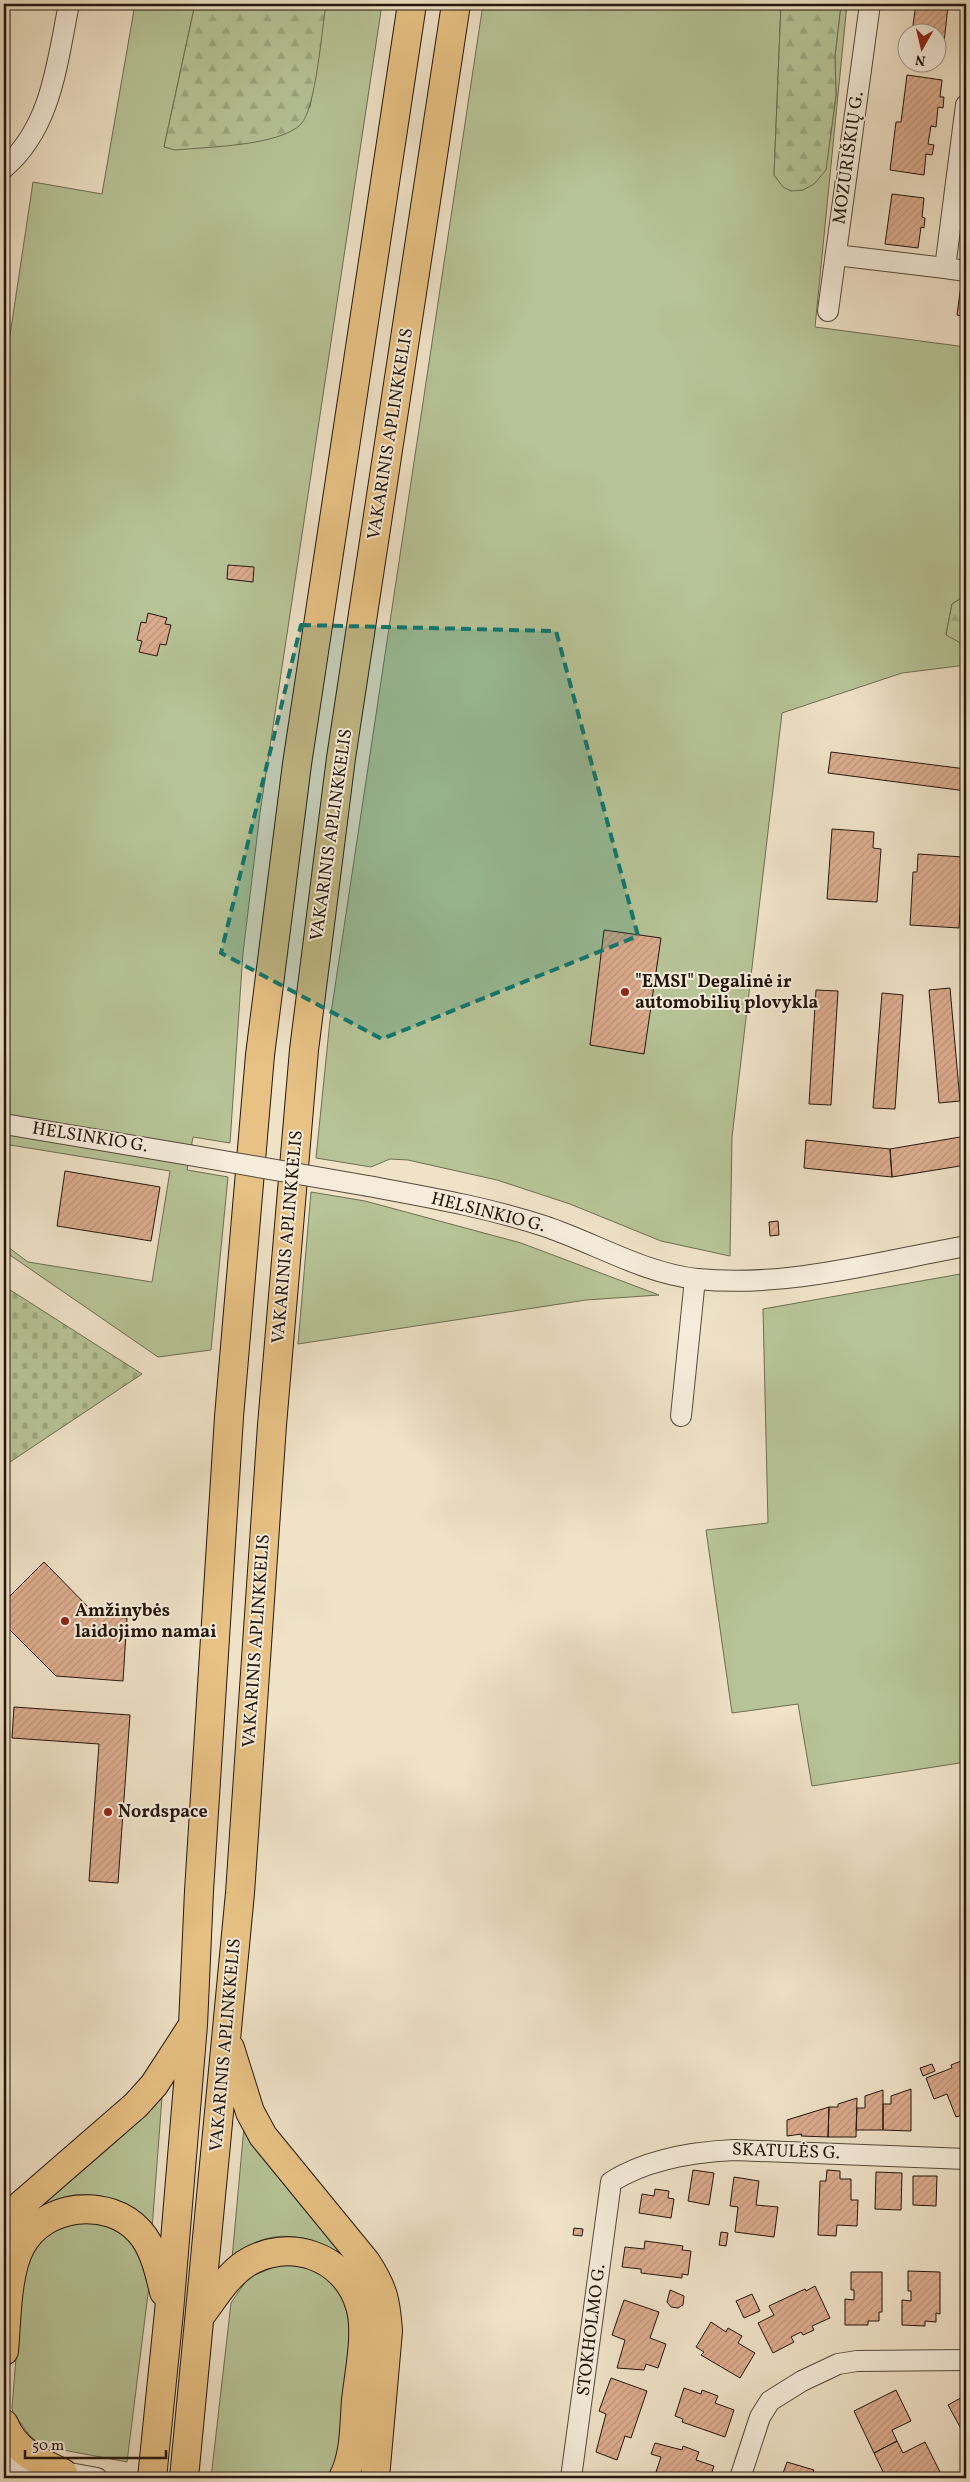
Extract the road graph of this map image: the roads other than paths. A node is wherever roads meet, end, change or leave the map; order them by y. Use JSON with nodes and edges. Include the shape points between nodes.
{"nodes":[{"id":1,"x":69,"y":4,"type":"edge"},
{"id":2,"x":412,"y":4,"type":"edge"},
{"id":3,"x":456,"y":4,"type":"edge"},
{"id":4,"x":870,"y":4,"type":"edge"},
{"id":5,"x":966,"y":105,"type":"edge"},
{"id":6,"x":4,"y":168,"type":"edge"},
{"id":7,"x":836,"y":255,"type":"junction"},
{"id":8,"x":944,"y":268,"type":"junction"},
{"id":9,"x":966,"y":271,"type":"edge"},
{"id":10,"x":828,"y":312,"type":"dead end"},
{"id":11,"x":4,"y":1124,"type":"edge"},
{"id":12,"x":966,"y":1246,"type":"edge"},
{"id":13,"x":695,"y":1278,"type":"junction"},
{"id":14,"x":681,"y":1416,"type":"dead end"},
{"id":15,"x":193,"y":2025,"type":"junction"},
{"id":16,"x":225,"y":2030,"type":"junction"},
{"id":17,"x":966,"y":2159,"type":"edge"},
{"id":18,"x":611,"y":2182,"type":"joint"},
{"id":19,"x":4,"y":2224,"type":"edge"},
{"id":20,"x":169,"y":2312,"type":"junction"},
{"id":21,"x":201,"y":2315,"type":"junction"},
{"id":22,"x":4,"y":2351,"type":"edge"},
{"id":23,"x":966,"y":2360,"type":"edge"},
{"id":24,"x":4,"y":2424,"type":"edge"},
{"id":25,"x":4,"y":2461,"type":"edge"},
{"id":26,"x":83,"y":2476,"type":"edge"},
{"id":27,"x":152,"y":2478,"type":"edge"},
{"id":28,"x":184,"y":2478,"type":"edge"},
{"id":29,"x":343,"y":2478,"type":"edge"},
{"id":30,"x":376,"y":2478,"type":"edge"},
{"id":31,"x":571,"y":2478,"type":"edge"},
{"id":32,"x":740,"y":2478,"type":"edge"}],
"edges":[{"from":1,"to":6,"type":"street","via":[[49,97],[40,121]]},
{"from":2,"to":15,"type":"highway","name":"VAKARINIS APLINKKELIS","via":[[298,755],[260,1055],[229,1417]]},
{"from":3,"to":16,"type":"highway","name":"VAKARINIS APLINKKELIS","via":[[341,758],[305,1045],[273,1415],[240,1893]]},
{"from":4,"to":7,"type":"street","name":"MOZŪRIŠKIŲ G."},
{"from":5,"to":8,"type":"street"},
{"from":7,"to":8,"type":"street"},
{"from":7,"to":10,"type":"street","name":"MOZŪRIŠKIŲ G."},
{"from":8,"to":9,"type":"street"},
{"from":11,"to":13,"type":"street","name":"HELSINKIO G.","bridge":true,"via":[[479,1207],[545,1227],[642,1265]]},
{"from":12,"to":13,"type":"street","name":"HELSINKIO G.","via":[[773,1280]]},
{"from":13,"to":14,"type":"street"},
{"from":15,"to":19,"type":"highway","via":[[154,2086],[136,2105],[14,2210]]},
{"from":15,"to":20,"type":"highway","name":"VAKARINIS APLINKKELIS"},
{"from":16,"to":21,"type":"highway","name":"VAKARINIS APLINKKELIS"},
{"from":16,"to":30,"type":"highway","via":[[247,2102],[263,2136],[366,2262],[380,2284],[388,2331]]},
{"from":17,"to":18,"type":"street","name":"SKATULĖS G.","via":[[725,2150],[700,2152],[654,2163],[630,2170]]},
{"from":18,"to":31,"type":"street","name":"STOKHOLMO G."},
{"from":20,"to":22,"type":"highway","via":[[155,2257],[139,2231],[115,2215],[87,2208],[58,2213],[36,2226],[21,2245],[13,2268]]},
{"from":20,"to":27,"type":"highway","name":"VAKARINIS APLINKKELIS"},
{"from":21,"to":28,"type":"highway","name":"VAKARINIS APLINKKELIS"},
{"from":21,"to":29,"type":"highway","via":[[226,2281],[244,2264],[265,2253],[286,2250],[313,2255],[336,2266],[352,2286],[361,2307],[362,2331],[352,2452]]},
{"from":23,"to":32,"type":"street","via":[[857,2361],[838,2364],[802,2382],[770,2401],[760,2417]]},
{"from":24,"to":26,"type":"highway","via":[[8,2435],[24,2453]]},
{"from":25,"to":26,"type":"street"}]}
